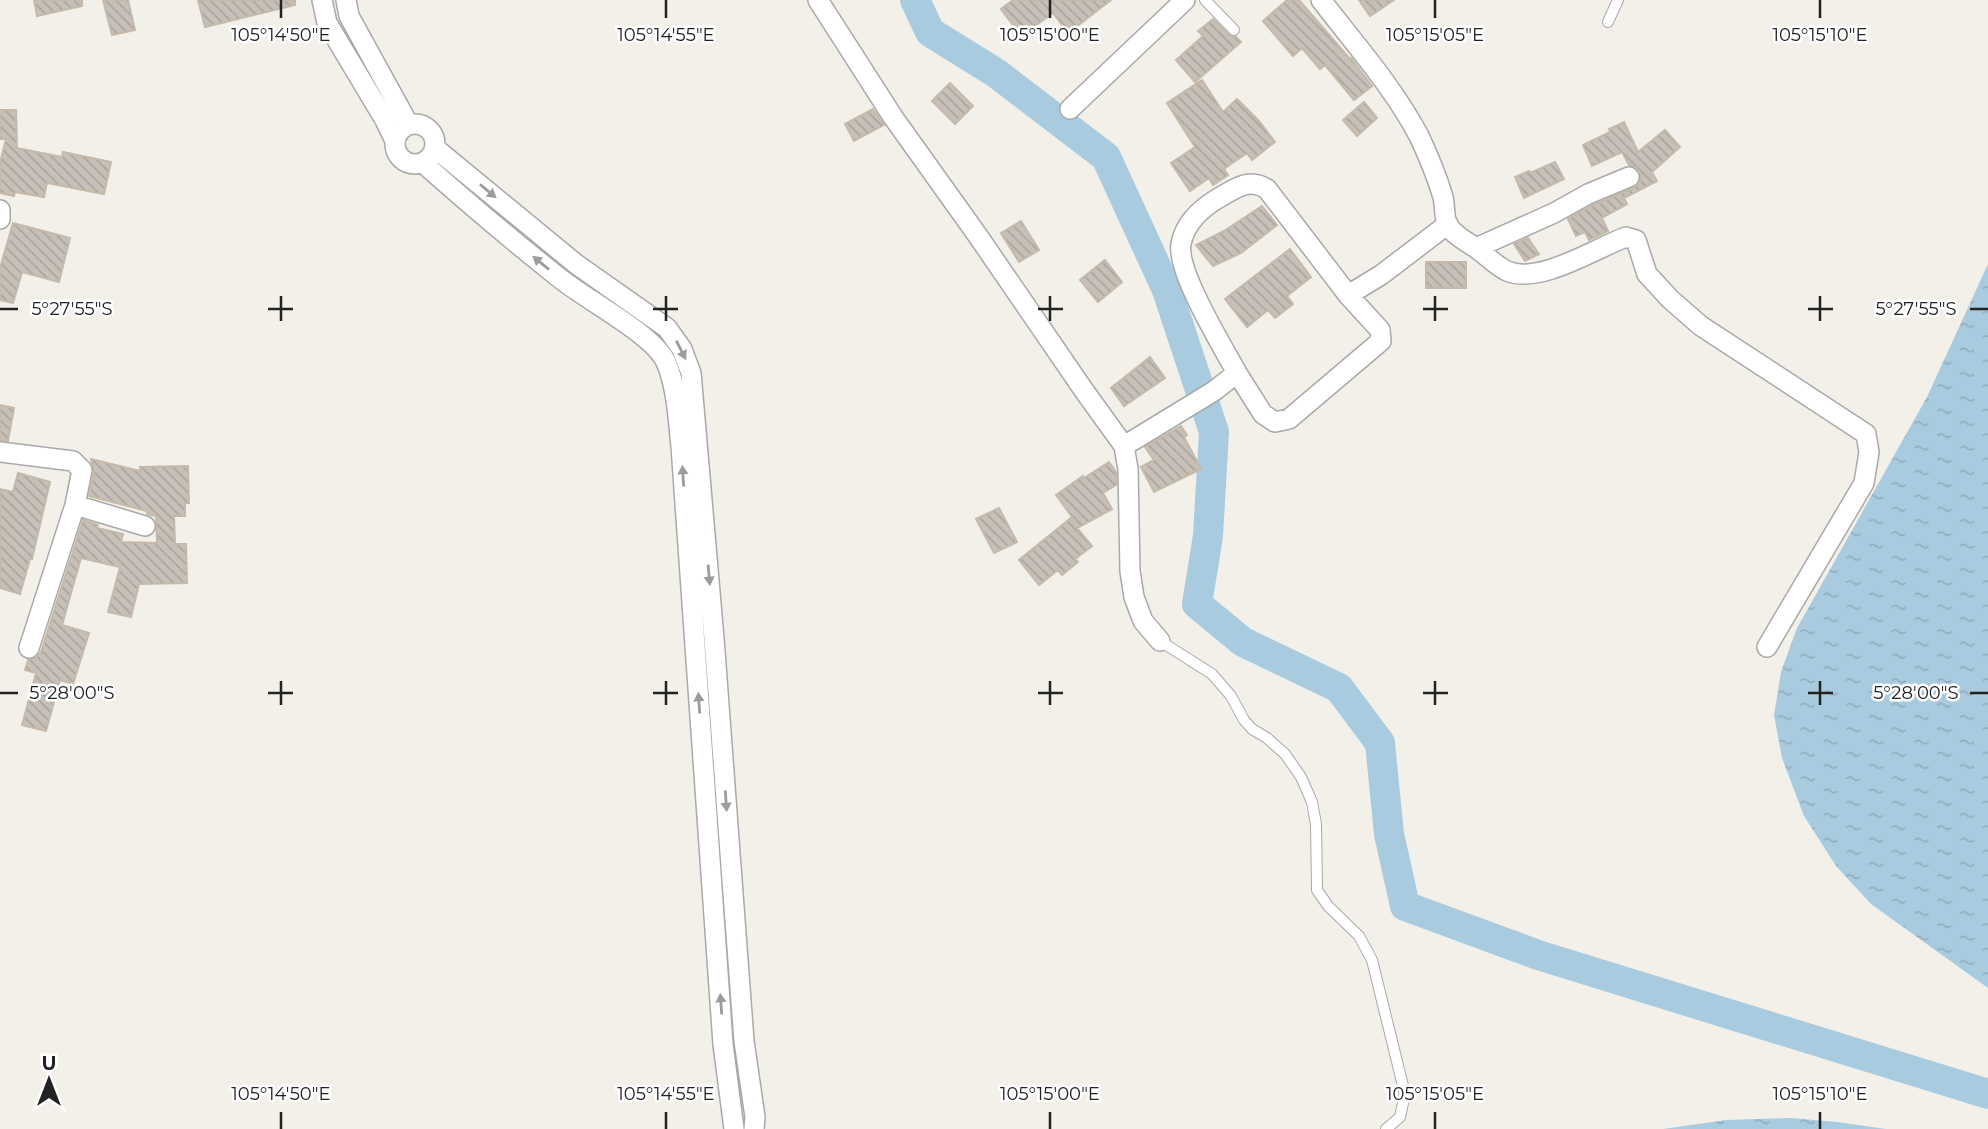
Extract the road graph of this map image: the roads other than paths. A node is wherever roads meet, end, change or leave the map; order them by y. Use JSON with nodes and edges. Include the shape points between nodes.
{"nodes":[{"id":1,"x":322,"y":0,"type":"edge"},
{"id":2,"x":346,"y":0,"type":"edge"},
{"id":3,"x":818,"y":0,"type":"edge"},
{"id":4,"x":1185,"y":0,"type":"edge"},
{"id":5,"x":1205,"y":0,"type":"edge"},
{"id":6,"x":1321,"y":0,"type":"edge"},
{"id":7,"x":1618,"y":0,"type":"edge"},
{"id":8,"x":1608,"y":22,"type":"dead end"},
{"id":9,"x":1234,"y":30,"type":"dead end"},
{"id":10,"x":1070,"y":109,"type":"dead end"},
{"id":11,"x":409,"y":125,"type":"junction"},
{"id":12,"x":395,"y":141,"type":"junction"},
{"id":13,"x":429,"y":155,"type":"junction"},
{"id":14,"x":1629,"y":177,"type":"dead end"},
{"id":15,"x":0,"y":210,"type":"edge"},
{"id":16,"x":0,"y":219,"type":"edge"},
{"id":17,"x":1448,"y":224,"type":"junction"},
{"id":18,"x":1476,"y":248,"type":"junction"},
{"id":19,"x":576,"y":264,"type":"junction"},
{"id":20,"x":564,"y":282,"type":"junction"},
{"id":21,"x":1348,"y":295,"type":"junction"},
{"id":22,"x":1237,"y":373,"type":"junction"},
{"id":23,"x":1124,"y":446,"type":"junction"},
{"id":24,"x":0,"y":452,"type":"edge"},
{"id":25,"x":75,"y":505,"type":"junction"},
{"id":26,"x":145,"y":526,"type":"dead end"},
{"id":27,"x":694,"y":637,"type":"junction"},
{"id":28,"x":714,"y":638,"type":"junction"},
{"id":29,"x":1160,"y":640,"type":"joint"},
{"id":30,"x":1767,"y":647,"type":"dead end"},
{"id":31,"x":29,"y":648,"type":"dead end"},
{"id":32,"x":744,"y":1041,"type":"junction"},
{"id":33,"x":723,"y":1044,"type":"junction"},
{"id":34,"x":734,"y":1129,"type":"edge"},
{"id":35,"x":754,"y":1129,"type":"edge"},
{"id":36,"x":1386,"y":1129,"type":"edge"}],
"edges":[{"from":1,"to":12,"type":"street","via":[[327,23]]},
{"from":2,"to":11,"type":"street","via":[[349,16]]},
{"from":3,"to":23,"type":"street","via":[[893,117]]},
{"from":4,"to":10,"type":"street"},
{"from":5,"to":9,"type":"lane"},
{"from":6,"to":17,"type":"street","via":[[1394,95],[1419,136]]},
{"from":7,"to":8,"type":"lane"},
{"from":11,"to":12,"type":"street"},
{"from":11,"to":13,"type":"street","via":[[429,129],[435,141]]},
{"from":12,"to":13,"type":"street","via":[[402,160],[415,164]]},
{"from":13,"to":19,"type":"street","one_way":true},
{"from":20,"to":13,"type":"street","one_way":true,"via":[[488,220]]},
{"from":14,"to":18,"type":"street"},
{"from":15,"to":16,"type":"street"},
{"from":17,"to":18,"type":"street"},
{"from":17,"to":21,"type":"street"},
{"from":18,"to":30,"type":"street","via":[[1507,271],[1527,275],[1633,238],[1647,274],[1701,326],[1866,434],[1869,452],[1864,483]]},
{"from":19,"to":20,"type":"street"},
{"from":19,"to":28,"type":"street","one_way":true,"via":[[667,328],[691,373]]},
{"from":27,"to":20,"type":"street","one_way":true,"via":[[676,397],[665,360],[644,337]]},
{"from":21,"to":22,"type":"street","via":[[1380,330],[1381,341],[1289,419],[1275,422],[1263,414]]},
{"from":21,"to":22,"type":"street","via":[[1259,184],[1240,185],[1205,206],[1188,227],[1181,255],[1194,294]]},
{"from":22,"to":23,"type":"street"},
{"from":23,"to":29,"type":"street","via":[[1134,597],[1143,621]]},
{"from":24,"to":25,"type":"street","via":[[73,461],[82,470]]},
{"from":25,"to":26,"type":"street"},
{"from":25,"to":31,"type":"street"},
{"from":27,"to":28,"type":"street"},
{"from":33,"to":27,"type":"street","one_way":true},
{"from":28,"to":32,"type":"street","one_way":true},
{"from":29,"to":36,"type":"lane","via":[[1212,674],[1244,720],[1285,754],[1301,777],[1316,824],[1317,890],[1359,936],[1372,960],[1405,1094],[1400,1117]]},
{"from":32,"to":33,"type":"street"},
{"from":32,"to":35,"type":"street"},
{"from":33,"to":34,"type":"street"}]}
